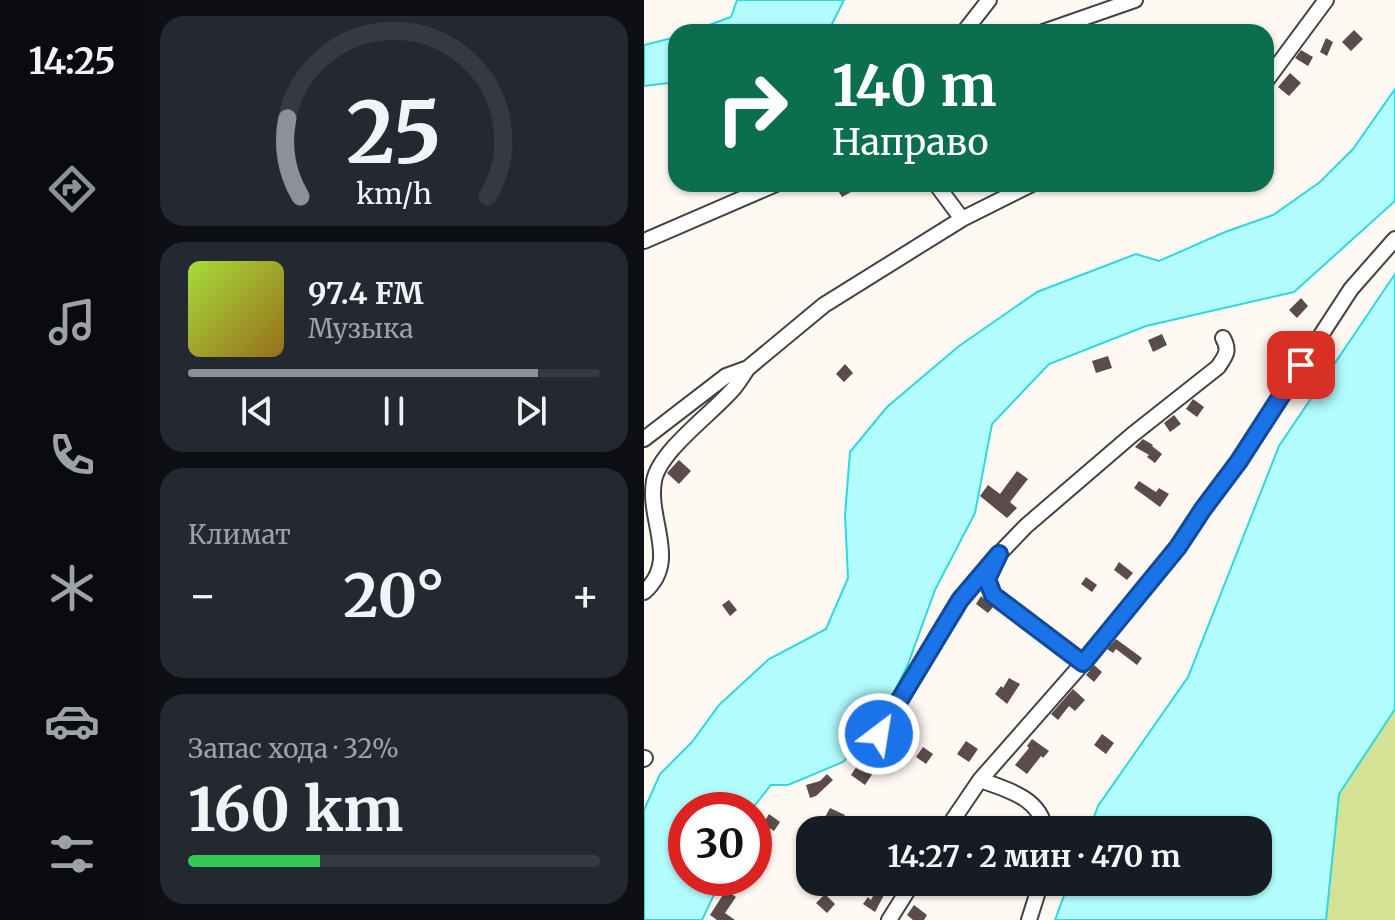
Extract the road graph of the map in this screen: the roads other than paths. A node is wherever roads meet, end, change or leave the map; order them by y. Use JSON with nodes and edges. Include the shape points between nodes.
{"nodes":[{"id":1,"x":989,"y":0,"type":"edge"},
{"id":2,"x":1135,"y":0,"type":"edge"},
{"id":3,"x":1326,"y":0,"type":"edge"},
{"id":4,"x":970,"y":24,"type":"edge"},
{"id":5,"x":1066,"y":24,"type":"edge"},
{"id":6,"x":1274,"y":70,"type":"edge"},
{"id":7,"x":757,"y":192,"type":"edge"},
{"id":8,"x":942,"y":192,"type":"edge"},
{"id":9,"x":1016,"y":192,"type":"edge"},
{"id":10,"x":962,"y":219,"type":"junction"},
{"id":11,"x":1395,"y":239,"type":"edge"},
{"id":12,"x":644,"y":241,"type":"edge"},
{"id":13,"x":1223,"y":338,"type":"dead end"},
{"id":14,"x":748,"y":368,"type":"junction"},
{"id":15,"x":644,"y":439,"type":"edge"},
{"id":16,"x":999,"y":554,"type":"junction"},
{"id":17,"x":644,"y":592,"type":"edge"},
{"id":18,"x":1083,"y":663,"type":"junction"},
{"id":19,"x":879,"y":734,"type":"dead end"},
{"id":20,"x":980,"y":780,"type":"junction"},
{"id":21,"x":956,"y":816,"type":"edge"},
{"id":22,"x":1042,"y":816,"type":"edge"},
{"id":23,"x":904,"y":896,"type":"edge"},
{"id":24,"x":1037,"y":896,"type":"edge"},
{"id":25,"x":889,"y":920,"type":"edge"},
{"id":26,"x":1029,"y":920,"type":"edge"}],
"edges":[{"from":1,"to":4,"type":"street"},
{"from":2,"to":5,"type":"street"},
{"from":3,"to":6,"type":"street"},
{"from":7,"to":12,"type":"street"},
{"from":8,"to":10,"type":"street"},
{"from":9,"to":10,"type":"street"},
{"from":10,"to":14,"type":"street","via":[[824,305]]},
{"from":11,"to":18,"type":"street","via":[[1351,289],[1178,547]]},
{"from":13,"to":16,"type":"street","via":[[1228,346],[1218,367],[1132,435]]},
{"from":14,"to":15,"type":"street","via":[[726,376]]},
{"from":14,"to":17,"type":"street","via":[[662,459],[652,502],[661,571]]},
{"from":16,"to":18,"type":"street","via":[[987,579],[993,595]]},
{"from":16,"to":19,"type":"street","via":[[960,600]]},
{"from":18,"to":20,"type":"street"},
{"from":20,"to":21,"type":"street"},
{"from":20,"to":22,"type":"street","via":[[1017,793]]},
{"from":23,"to":25,"type":"street"},
{"from":24,"to":26,"type":"street"}]}
